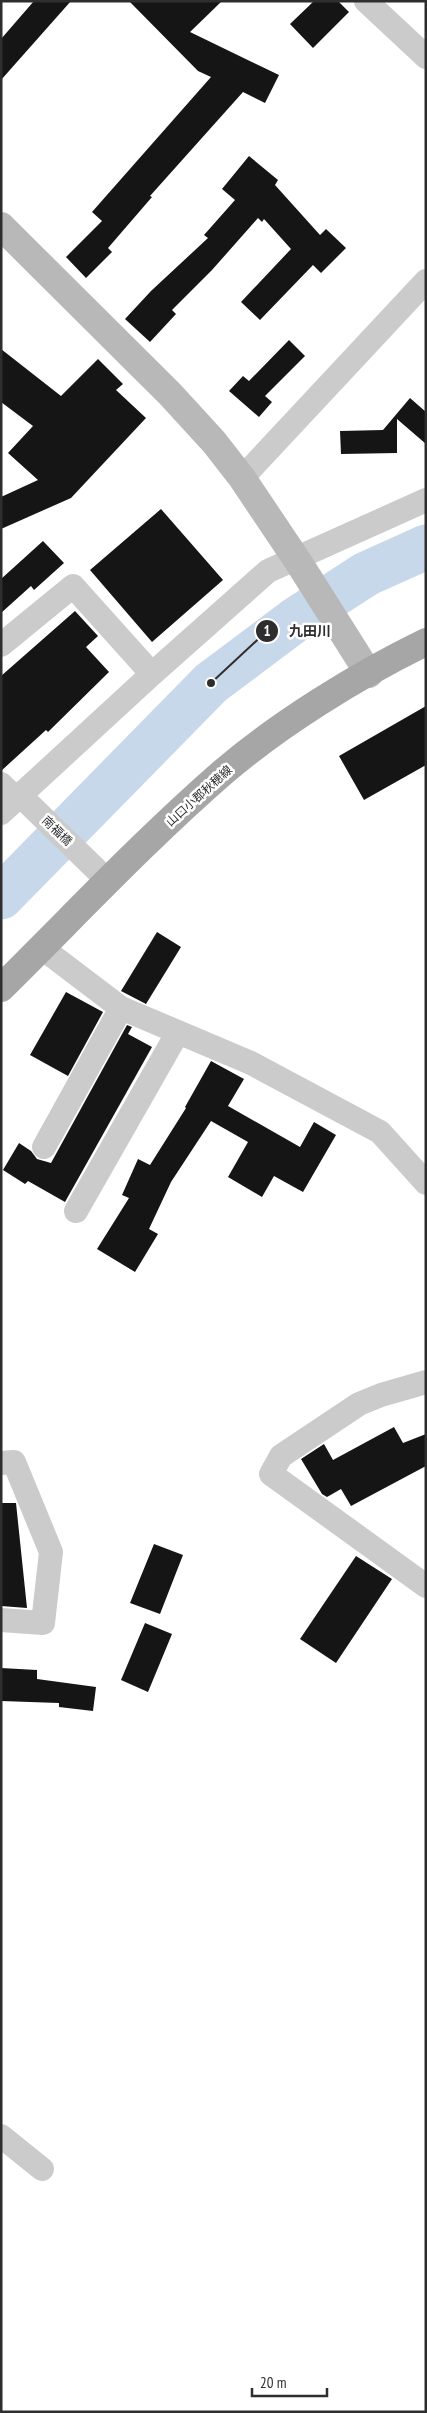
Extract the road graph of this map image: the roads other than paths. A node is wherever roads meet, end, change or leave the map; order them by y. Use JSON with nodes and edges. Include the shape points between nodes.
{"nodes":[{"id":1,"x":366,"y":1,"type":"edge"},
{"id":2,"x":426,"y":57,"type":"edge"},
{"id":3,"x":1,"y":226,"type":"edge"},
{"id":4,"x":426,"y":281,"type":"edge"},
{"id":5,"x":242,"y":478,"type":"junction"},
{"id":6,"x":426,"y":500,"type":"edge"},
{"id":7,"x":296,"y":560,"type":"junction"},
{"id":8,"x":426,"y":642,"type":"edge"},
{"id":9,"x":1,"y":645,"type":"edge"},
{"id":10,"x":152,"y":674,"type":"junction"},
{"id":11,"x":369,"y":674,"type":"junction"},
{"id":12,"x":15,"y":794,"type":"edge"},
{"id":13,"x":1,"y":813,"type":"edge"},
{"id":14,"x":108,"y":881,"type":"junction"},
{"id":15,"x":42,"y":948,"type":"junction"},
{"id":16,"x":1,"y":988,"type":"edge"},
{"id":17,"x":121,"y":1008,"type":"junction"},
{"id":18,"x":178,"y":1032,"type":"junction"},
{"id":19,"x":44,"y":1147,"type":"dead end"},
{"id":20,"x":426,"y":1183,"type":"edge"},
{"id":21,"x":76,"y":1211,"type":"dead end"},
{"id":22,"x":426,"y":1382,"type":"edge"},
{"id":23,"x":1,"y":1463,"type":"edge"},
{"id":24,"x":426,"y":1586,"type":"edge"},
{"id":25,"x":1,"y":1620,"type":"edge"},
{"id":26,"x":1,"y":2136,"type":"edge"},
{"id":27,"x":42,"y":2169,"type":"dead end"}],
"edges":[{"from":1,"to":2,"type":"street"},
{"from":3,"to":5,"type":"street","via":[[170,394]]},
{"from":4,"to":5,"type":"street"},
{"from":5,"to":7,"type":"street"},
{"from":6,"to":7,"type":"street"},
{"from":7,"to":10,"type":"street","via":[[268,571]]},
{"from":7,"to":11,"type":"street"},
{"from":8,"to":11,"type":"main road","name":"山口小郡秋穂線"},
{"from":9,"to":10,"type":"street","via":[[74,586]]},
{"from":10,"to":12,"type":"street"},
{"from":11,"to":14,"type":"main road","name":"山口小郡秋穂線","via":[[294,718],[223,772]]},
{"from":12,"to":13,"type":"street"},
{"from":12,"to":14,"type":"street","name":"南福橋"},
{"from":14,"to":15,"type":"main road","name":"山口小郡秋穂線"},
{"from":15,"to":16,"type":"main road","name":"山口小郡秋穂線"},
{"from":15,"to":17,"type":"street"},
{"from":17,"to":18,"type":"street"},
{"from":17,"to":19,"type":"street"},
{"from":18,"to":20,"type":"street","via":[[251,1063],[380,1132]]},
{"from":18,"to":21,"type":"street"},
{"from":22,"to":24,"type":"street","via":[[359,1404],[281,1456],[271,1474]]},
{"from":23,"to":25,"type":"street","via":[[14,1462],[51,1552],[43,1623]]},
{"from":26,"to":27,"type":"street"}]}
